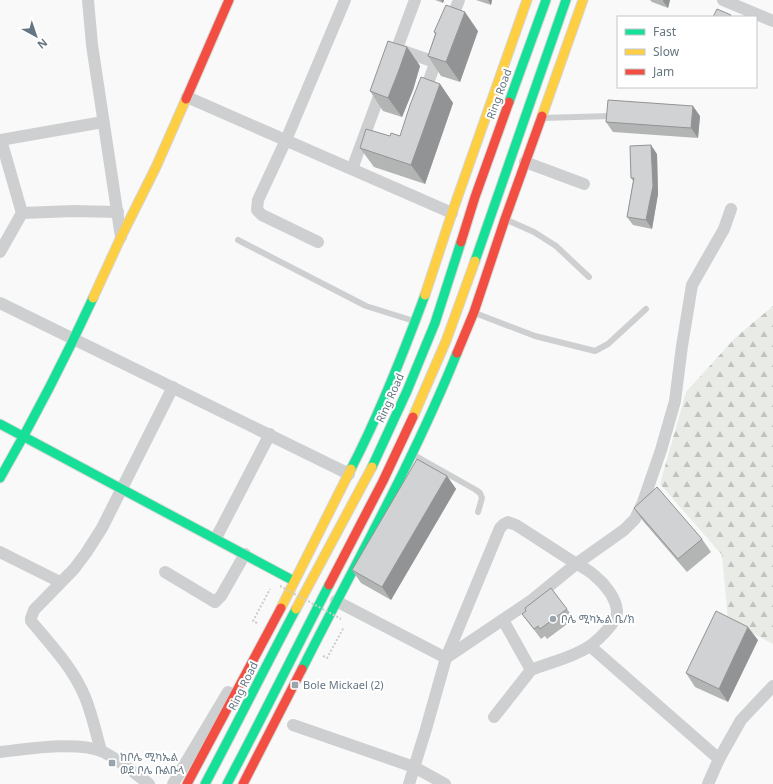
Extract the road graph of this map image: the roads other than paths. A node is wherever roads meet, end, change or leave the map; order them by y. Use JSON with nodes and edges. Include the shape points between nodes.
{"nodes":[{"id":1,"x":88,"y":0,"type":"edge"},
{"id":2,"x":229,"y":0,"type":"edge"},
{"id":3,"x":345,"y":0,"type":"edge"},
{"id":4,"x":459,"y":0,"type":"edge"},
{"id":5,"x":527,"y":0,"type":"edge"},
{"id":6,"x":546,"y":0,"type":"edge"},
{"id":7,"x":566,"y":0,"type":"edge"},
{"id":8,"x":583,"y":0,"type":"edge"},
{"id":9,"x":723,"y":0,"type":"edge"},
{"id":10,"x":411,"y":1,"type":"edge"},
{"id":11,"x":748,"y":5,"type":"edge"},
{"id":12,"x":773,"y":21,"type":"edge"},
{"id":13,"x":396,"y":49,"type":"junction"},
{"id":14,"x":435,"y":62,"type":"junction"},
{"id":15,"x":187,"y":97,"type":"junction"},
{"id":16,"x":420,"y":105,"type":"edge"},
{"id":17,"x":611,"y":116,"type":"edge"},
{"id":18,"x":540,"y":118,"type":"junction"},
{"id":19,"x":103,"y":122,"type":"junction"},
{"id":20,"x":0,"y":140,"type":"edge"},
{"id":21,"x":286,"y":140,"type":"junction"},
{"id":22,"x":525,"y":162,"type":"junction"},
{"id":23,"x":352,"y":169,"type":"junction"},
{"id":24,"x":584,"y":184,"type":"dead end"},
{"id":25,"x":731,"y":209,"type":"dead end"},
{"id":26,"x":118,"y":212,"type":"junction"},
{"id":27,"x":22,"y":213,"type":"junction"},
{"id":28,"x":452,"y":213,"type":"junction"},
{"id":29,"x":505,"y":219,"type":"junction"},
{"id":30,"x":121,"y":238,"type":"junction"},
{"id":31,"x":238,"y":240,"type":"dead end"},
{"id":32,"x":318,"y":242,"type":"dead end"},
{"id":33,"x":0,"y":252,"type":"edge"},
{"id":34,"x":588,"y":276,"type":"dead end"},
{"id":35,"x":0,"y":303,"type":"edge"},
{"id":36,"x":646,"y":309,"type":"dead end"},
{"id":37,"x":474,"y":312,"type":"junction"},
{"id":38,"x":415,"y":321,"type":"junction"},
{"id":39,"x":74,"y":339,"type":"junction"},
{"id":40,"x":173,"y":387,"type":"junction"},
{"id":41,"x":0,"y":424,"type":"edge"},
{"id":42,"x":270,"y":434,"type":"junction"},
{"id":43,"x":24,"y":436,"type":"junction"},
{"id":44,"x":413,"y":454,"type":"junction"},
{"id":45,"x":349,"y":474,"type":"junction"},
{"id":46,"x":0,"y":478,"type":"edge"},
{"id":47,"x":121,"y":488,"type":"junction"},
{"id":48,"x":478,"y":512,"type":"dead end"},
{"id":49,"x":216,"y":538,"type":"junction"},
{"id":50,"x":0,"y":552,"type":"edge"},
{"id":51,"x":245,"y":554,"type":"junction"},
{"id":52,"x":576,"y":564,"type":"junction"},
{"id":53,"x":165,"y":572,"type":"dead end"},
{"id":54,"x":294,"y":581,"type":"junction"},
{"id":55,"x":60,"y":582,"type":"junction"},
{"id":56,"x":336,"y":601,"type":"junction"},
{"id":57,"x":503,"y":620,"type":"junction"},
{"id":58,"x":269,"y":631,"type":"junction"},
{"id":59,"x":590,"y":646,"type":"junction"},
{"id":60,"x":446,"y":658,"type":"junction"},
{"id":61,"x":531,"y":670,"type":"junction"},
{"id":62,"x":773,"y":686,"type":"edge"},
{"id":63,"x":494,"y":718,"type":"dead end"},
{"id":64,"x":293,"y":725,"type":"dead end"},
{"id":65,"x":101,"y":751,"type":"junction"},
{"id":66,"x":0,"y":752,"type":"edge"},
{"id":67,"x":719,"y":759,"type":"junction"},
{"id":68,"x":414,"y":767,"type":"junction"},
{"id":69,"x":149,"y":784,"type":"edge"},
{"id":70,"x":173,"y":784,"type":"edge"},
{"id":71,"x":187,"y":784,"type":"edge"},
{"id":72,"x":205,"y":784,"type":"edge"},
{"id":73,"x":227,"y":784,"type":"edge"},
{"id":74,"x":243,"y":784,"type":"edge"},
{"id":75,"x":409,"y":784,"type":"edge"},
{"id":76,"x":445,"y":784,"type":"edge"},
{"id":77,"x":708,"y":784,"type":"edge"}],
"edges":[{"from":1,"to":19,"type":"street"},
{"from":2,"to":15,"type":"main road"},
{"from":3,"to":21,"type":"street"},
{"from":4,"to":14,"type":"street"},
{"from":5,"to":28,"type":"main road"},
{"from":6,"to":72,"type":"main road","name":"Ring Road","via":[[475,197],[435,323],[407,391],[376,459]]},
{"from":7,"to":73,"type":"main road","via":[[469,278],[411,421],[260,724]]},
{"from":8,"to":18,"type":"main road"},
{"from":9,"to":11,"type":"street"},
{"from":10,"to":13,"type":"street"},
{"from":11,"to":12,"type":"street"},
{"from":13,"to":14,"type":"street"},
{"from":13,"to":23,"type":"street"},
{"from":14,"to":16,"type":"street"},
{"from":15,"to":21,"type":"street"},
{"from":15,"to":30,"type":"main road"},
{"from":17,"to":18,"type":"lane"},
{"from":18,"to":22,"type":"main road"},
{"from":19,"to":20,"type":"street"},
{"from":19,"to":26,"type":"street"},
{"from":20,"to":27,"type":"street"},
{"from":21,"to":23,"type":"street"},
{"from":21,"to":32,"type":"street","via":[[258,200],[257,210],[262,215]]},
{"from":22,"to":24,"type":"street"},
{"from":22,"to":29,"type":"main road"},
{"from":23,"to":28,"type":"street"},
{"from":25,"to":52,"type":"street","via":[[724,229],[692,285],[675,401],[643,502],[635,519],[624,530]]},
{"from":26,"to":27,"type":"street"},
{"from":26,"to":30,"type":"street"},
{"from":27,"to":33,"type":"street"},
{"from":28,"to":38,"type":"main road"},
{"from":29,"to":34,"type":"lane","via":[[534,232],[556,246]]},
{"from":29,"to":37,"type":"main road"},
{"from":30,"to":39,"type":"main road"},
{"from":31,"to":38,"type":"lane","via":[[366,306]]},
{"from":35,"to":39,"type":"street"},
{"from":36,"to":37,"type":"lane","via":[[608,344],[595,351],[535,336]]},
{"from":37,"to":44,"type":"main road"},
{"from":38,"to":45,"type":"main road","via":[[371,430]]},
{"from":39,"to":40,"type":"street"},
{"from":39,"to":43,"type":"main road"},
{"from":40,"to":42,"type":"street"},
{"from":40,"to":47,"type":"street"},
{"from":41,"to":43,"type":"main road"},
{"from":42,"to":45,"type":"street"},
{"from":42,"to":49,"type":"street"},
{"from":43,"to":46,"type":"main road"},
{"from":43,"to":47,"type":"main road"},
{"from":44,"to":48,"type":"lane","via":[[480,493],[482,498]]},
{"from":44,"to":56,"type":"main road"},
{"from":45,"to":54,"type":"main road"},
{"from":47,"to":49,"type":"main road"},
{"from":47,"to":55,"type":"street","via":[[102,528],[86,553]]},
{"from":49,"to":51,"type":"main road"},
{"from":50,"to":55,"type":"street"},
{"from":51,"to":53,"type":"street","via":[[220,599],[215,602]]},
{"from":51,"to":54,"type":"main road"},
{"from":52,"to":57,"type":"street"},
{"from":52,"to":59,"type":"street","via":[[595,575],[607,587],[618,612],[615,621]]},
{"from":52,"to":60,"type":"street","via":[[516,525],[508,522],[504,524],[500,528]]},
{"from":54,"to":58,"type":"main road"},
{"from":55,"to":65,"type":"street","via":[[34,610],[31,621],[60,655],[76,679],[85,698]]},
{"from":56,"to":60,"type":"street"},
{"from":56,"to":74,"type":"main road"},
{"from":57,"to":60,"type":"street"},
{"from":57,"to":61,"type":"street"},
{"from":58,"to":70,"type":"street","via":[[237,675]]},
{"from":58,"to":71,"type":"main road"},
{"from":59,"to":61,"type":"street","via":[[567,658]]},
{"from":59,"to":67,"type":"street"},
{"from":60,"to":68,"type":"street"},
{"from":61,"to":63,"type":"street"},
{"from":62,"to":67,"type":"street","via":[[741,720]]},
{"from":64,"to":68,"type":"street"},
{"from":65,"to":66,"type":"street","via":[[73,746]]},
{"from":65,"to":69,"type":"street"},
{"from":67,"to":77,"type":"street"},
{"from":68,"to":75,"type":"street"},
{"from":68,"to":76,"type":"street"}]}
